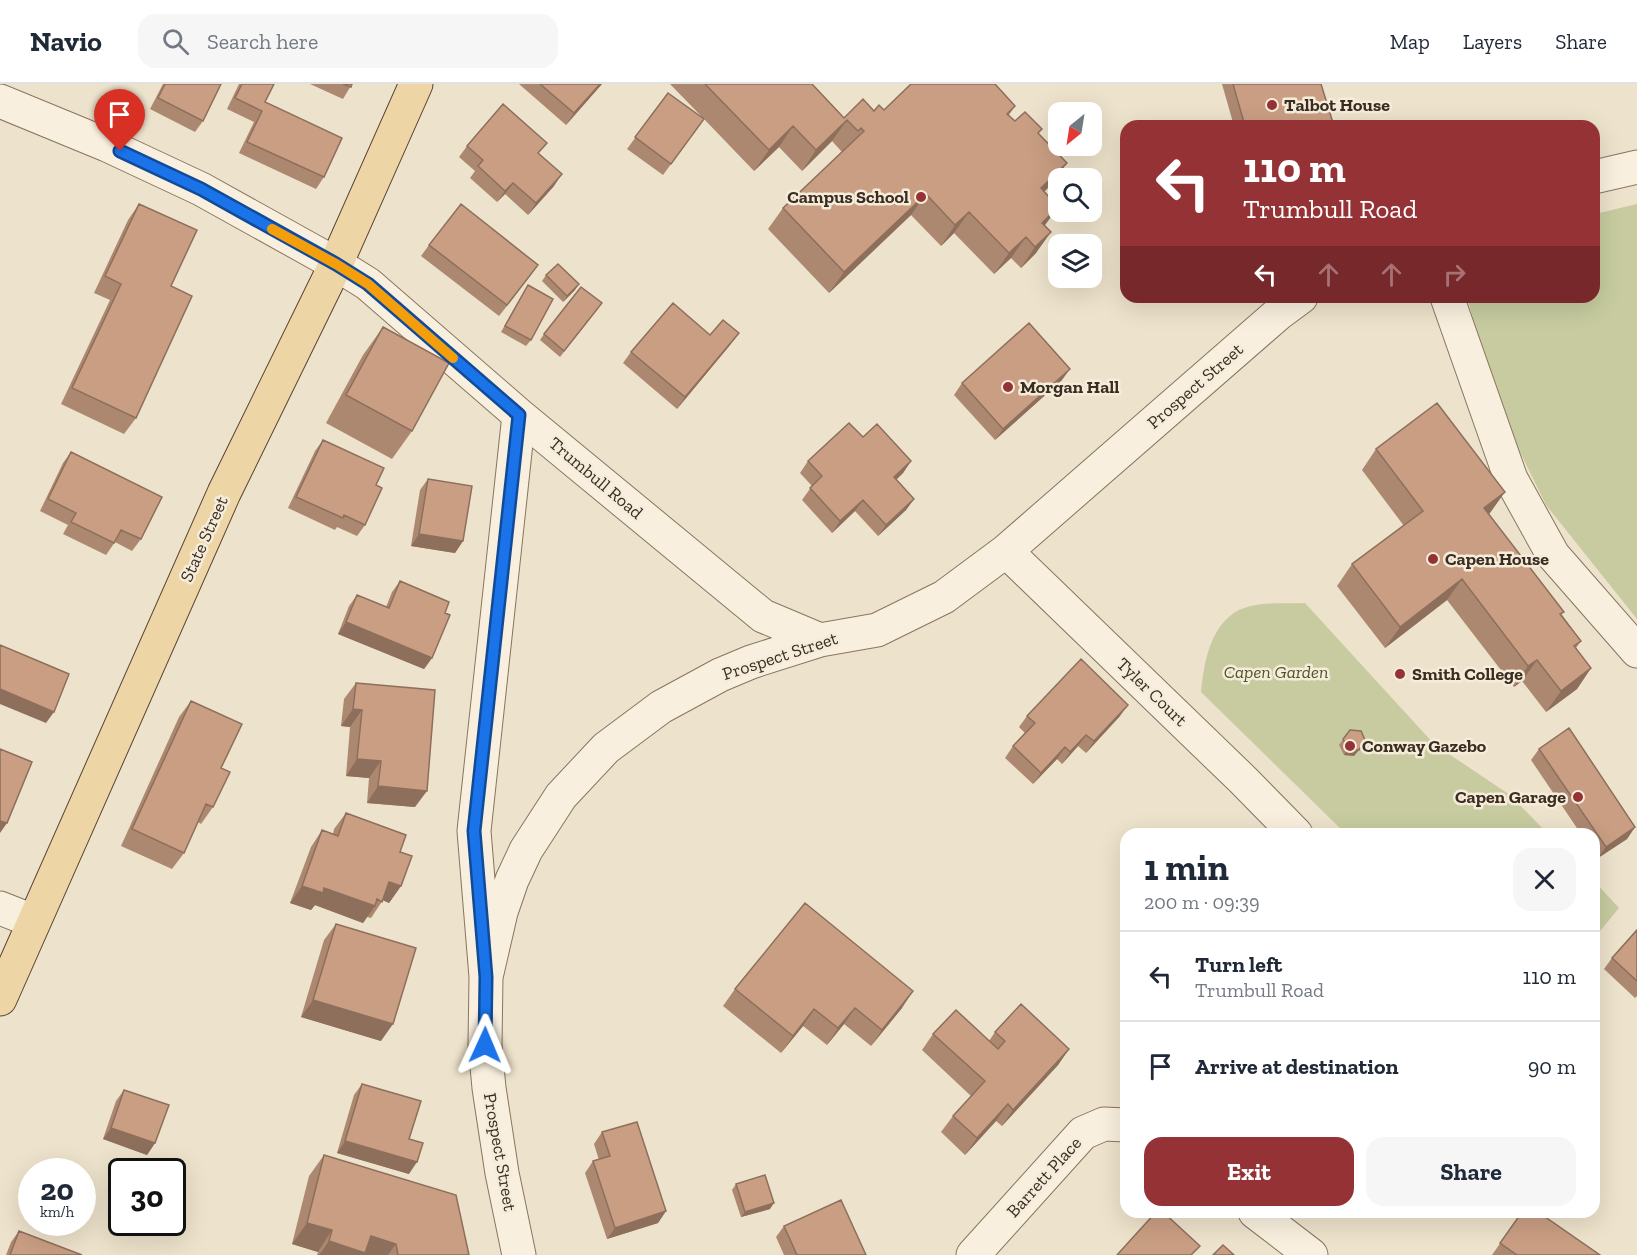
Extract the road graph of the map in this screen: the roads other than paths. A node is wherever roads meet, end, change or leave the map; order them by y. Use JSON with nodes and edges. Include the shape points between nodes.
{"nodes":[{"id":1,"x":416,"y":84,"type":"edge"},
{"id":2,"x":0,"y":101,"type":"edge"},
{"id":3,"x":1637,"y":167,"type":"edge"},
{"id":4,"x":1600,"y":176,"type":"edge"},
{"id":5,"x":336,"y":264,"type":"junction"},
{"id":6,"x":1293,"y":303,"type":"edge"},
{"id":7,"x":1449,"y":303,"type":"edge"},
{"id":8,"x":519,"y":415,"type":"junction"},
{"id":9,"x":1006,"y":551,"type":"junction"},
{"id":10,"x":820,"y":640,"type":"junction"},
{"id":11,"x":1637,"y":651,"type":"edge"},
{"id":12,"x":1290,"y":828,"type":"edge"},
{"id":13,"x":0,"y":908,"type":"edge"},
{"id":14,"x":33,"y":921,"type":"junction"},
{"id":15,"x":486,"y":977,"type":"junction"},
{"id":16,"x":0,"y":999,"type":"edge"},
{"id":17,"x":1120,"y":1125,"type":"edge"},
{"id":18,"x":1263,"y":1218,"type":"edge"},
{"id":19,"x":519,"y":1255,"type":"edge"},
{"id":20,"x":973,"y":1255,"type":"edge"},
{"id":21,"x":1311,"y":1255,"type":"edge"}],
"edges":[{"from":1,"to":5,"type":"main road","name":"State Street"},
{"from":2,"to":5,"type":"street","name":"Trumbull Road","via":[[201,189]]},
{"from":3,"to":4,"type":"street"},
{"from":5,"to":8,"type":"street","name":"Trumbull Road","via":[[368,284]]},
{"from":5,"to":14,"type":"main road","name":"State Street","via":[[224,493]]},
{"from":6,"to":9,"type":"street","name":"Prospect Street"},
{"from":7,"to":11,"type":"street","via":[[1511,479],[1554,555]]},
{"from":8,"to":10,"type":"street","name":"Trumbull Road","via":[[763,616]]},
{"from":8,"to":15,"type":"street","name":"Prospect Street","via":[[474,831]]},
{"from":9,"to":10,"type":"street","name":"Prospect Street","via":[[944,597],[877,630]]},
{"from":9,"to":12,"type":"street","name":"Tyler Court"},
{"from":10,"to":15,"type":"street","name":"Prospect Street","via":[[751,662],[690,690],[632,726],[582,771],[542,823],[517,870],[501,912]]},
{"from":13,"to":14,"type":"street"},
{"from":14,"to":16,"type":"main road","name":"State Street"},
{"from":15,"to":19,"type":"street","name":"Prospect Street","via":[[489,1088]]},
{"from":17,"to":20,"type":"street","name":"Barrett Place","via":[[1104,1124],[1083,1133]]},
{"from":18,"to":21,"type":"street"}]}
